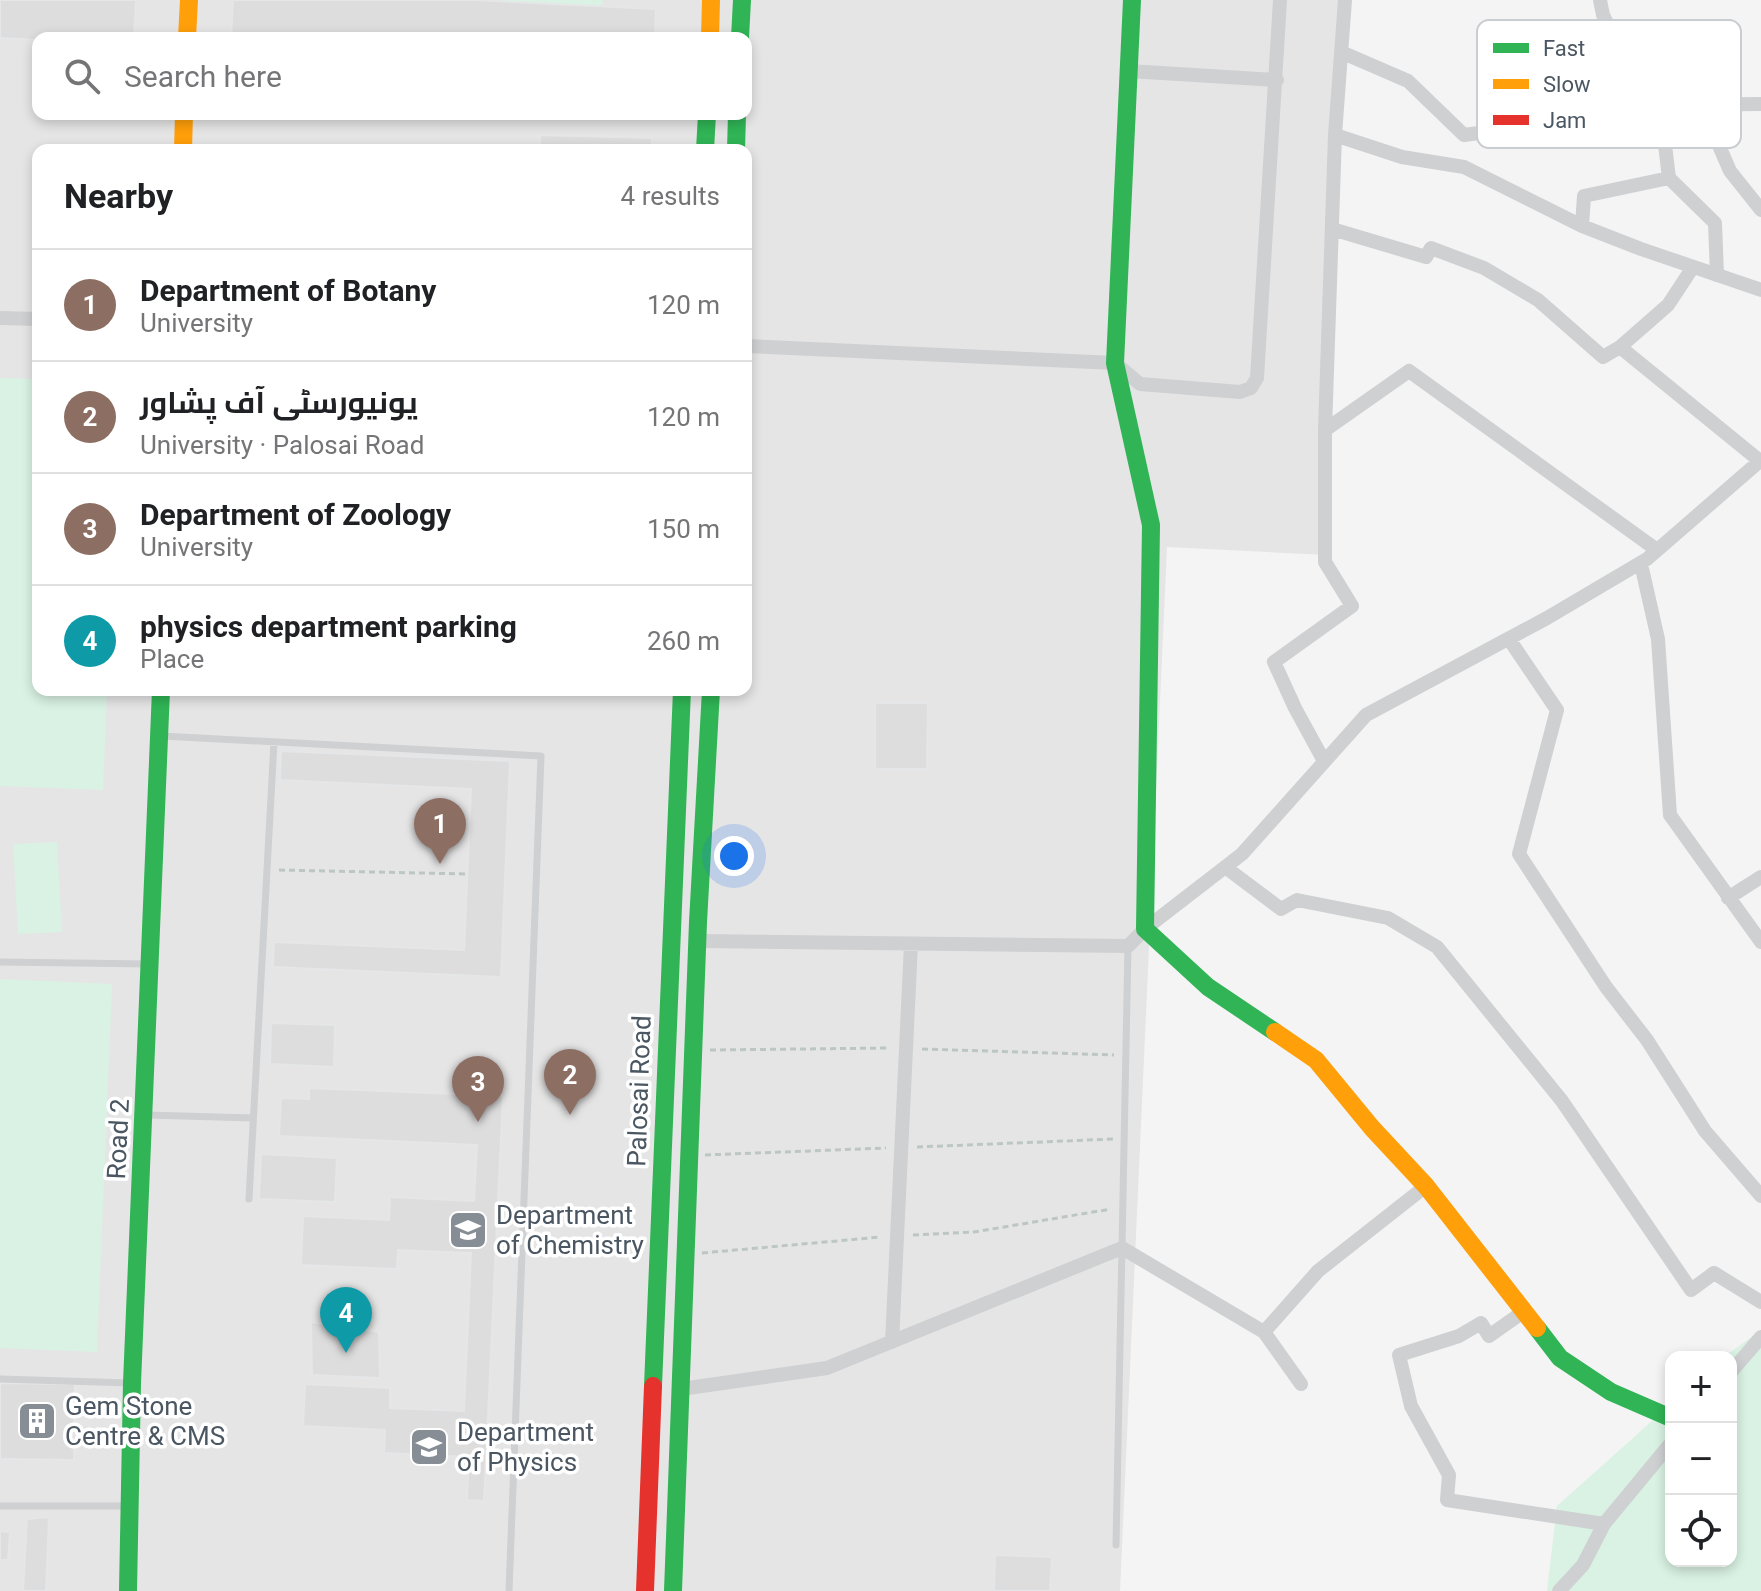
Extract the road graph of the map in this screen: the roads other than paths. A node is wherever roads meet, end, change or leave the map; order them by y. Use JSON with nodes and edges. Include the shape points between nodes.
{"nodes":[{"id":1,"x":189,"y":0,"type":"edge"},
{"id":2,"x":711,"y":0,"type":"edge"},
{"id":3,"x":742,"y":0,"type":"edge"},
{"id":4,"x":1132,"y":0,"type":"edge"},
{"id":5,"x":1280,"y":0,"type":"edge"},
{"id":6,"x":1345,"y":0,"type":"edge"},
{"id":7,"x":1600,"y":0,"type":"edge"},
{"id":8,"x":1605,"y":20,"type":"edge"},
{"id":9,"x":187,"y":32,"type":"edge"},
{"id":10,"x":710,"y":32,"type":"edge"},
{"id":11,"x":740,"y":32,"type":"edge"},
{"id":12,"x":1341,"y":52,"type":"junction"},
{"id":13,"x":1128,"y":71,"type":"junction"},
{"id":14,"x":1277,"y":80,"type":"junction"},
{"id":15,"x":184,"y":120,"type":"edge"},
{"id":16,"x":707,"y":120,"type":"edge"},
{"id":17,"x":737,"y":120,"type":"edge"},
{"id":18,"x":1477,"y":133,"type":"edge"},
{"id":19,"x":1335,"y":135,"type":"junction"},
{"id":20,"x":183,"y":144,"type":"edge"},
{"id":21,"x":705,"y":144,"type":"edge"},
{"id":22,"x":736,"y":144,"type":"edge"},
{"id":23,"x":1665,"y":148,"type":"edge"},
{"id":24,"x":1720,"y":148,"type":"edge"},
{"id":25,"x":1669,"y":178,"type":"junction"},
{"id":26,"x":1761,"y":210,"type":"edge"},
{"id":27,"x":1582,"y":226,"type":"junction"},
{"id":28,"x":1332,"y":229,"type":"junction"},
{"id":29,"x":1693,"y":267,"type":"junction"},
{"id":30,"x":1717,"y":275,"type":"junction"},
{"id":31,"x":1761,"y":290,"type":"edge"},
{"id":32,"x":0,"y":318,"type":"edge"},
{"id":33,"x":32,"y":319,"type":"edge"},
{"id":34,"x":752,"y":346,"type":"edge"},
{"id":35,"x":1620,"y":347,"type":"junction"},
{"id":36,"x":1115,"y":363,"type":"junction"},
{"id":37,"x":1325,"y":430,"type":"junction"},
{"id":38,"x":1760,"y":461,"type":"edge"},
{"id":39,"x":1657,"y":550,"type":"junction"},
{"id":40,"x":1641,"y":564,"type":"junction"},
{"id":41,"x":1509,"y":639,"type":"junction"},
{"id":42,"x":161,"y":696,"type":"edge"},
{"id":43,"x":682,"y":696,"type":"edge"},
{"id":44,"x":711,"y":696,"type":"edge"},
{"id":45,"x":160,"y":736,"type":"junction"},
{"id":46,"x":274,"y":742,"type":"junction"},
{"id":47,"x":1324,"y":761,"type":"junction"},
{"id":48,"x":1225,"y":867,"type":"junction"},
{"id":49,"x":1761,"y":877,"type":"edge"},
{"id":50,"x":1728,"y":898,"type":"junction"},
{"id":51,"x":1145,"y":929,"type":"junction"},
{"id":52,"x":672,"y":937,"type":"junction"},
{"id":53,"x":698,"y":941,"type":"junction"},
{"id":54,"x":1761,"y":942,"type":"edge"},
{"id":55,"x":911,"y":944,"type":"junction"},
{"id":56,"x":1128,"y":946,"type":"junction"},
{"id":57,"x":0,"y":962,"type":"edge"},
{"id":58,"x":151,"y":964,"type":"junction"},
{"id":59,"x":145,"y":1115,"type":"junction"},
{"id":60,"x":253,"y":1118,"type":"junction"},
{"id":61,"x":1426,"y":1186,"type":"junction"},
{"id":62,"x":1761,"y":1196,"type":"edge"},
{"id":63,"x":249,"y":1199,"type":"dead end"},
{"id":64,"x":1122,"y":1248,"type":"junction"},
{"id":65,"x":657,"y":1286,"type":"junction"},
{"id":66,"x":684,"y":1289,"type":"junction"},
{"id":67,"x":1761,"y":1302,"type":"edge"},
{"id":68,"x":1523,"y":1312,"type":"junction"},
{"id":69,"x":1264,"y":1332,"type":"junction"},
{"id":70,"x":1761,"y":1337,"type":"edge"},
{"id":71,"x":892,"y":1342,"type":"junction"},
{"id":72,"x":1737,"y":1365,"type":"edge"},
{"id":73,"x":0,"y":1379,"type":"edge"},
{"id":74,"x":132,"y":1383,"type":"junction"},
{"id":75,"x":1301,"y":1384,"type":"dead end"},
{"id":76,"x":681,"y":1389,"type":"junction"},
{"id":77,"x":1665,"y":1415,"type":"edge"},
{"id":78,"x":1665,"y":1450,"type":"edge"},
{"id":79,"x":0,"y":1506,"type":"edge"},
{"id":80,"x":131,"y":1506,"type":"junction"},
{"id":81,"x":1604,"y":1524,"type":"junction"},
{"id":82,"x":1116,"y":1545,"type":"dead end"},
{"id":83,"x":128,"y":1591,"type":"edge"},
{"id":84,"x":509,"y":1591,"type":"edge"},
{"id":85,"x":645,"y":1591,"type":"edge"},
{"id":86,"x":673,"y":1591,"type":"edge"},
{"id":87,"x":1559,"y":1591,"type":"edge"}],
"edges":[{"from":1,"to":9,"type":"street"},
{"from":2,"to":10,"type":"street"},
{"from":3,"to":11,"type":"street"},
{"from":4,"to":13,"type":"street"},
{"from":5,"to":14,"type":"street"},
{"from":6,"to":12,"type":"street"},
{"from":7,"to":8,"type":"street"},
{"from":12,"to":18,"type":"street","via":[[1408,81],[1464,135]]},
{"from":12,"to":19,"type":"street"},
{"from":13,"to":14,"type":"street"},
{"from":13,"to":36,"type":"street"},
{"from":14,"to":36,"type":"street","via":[[1257,378],[1240,392],[1160,387],[1140,384]]},
{"from":15,"to":20,"type":"street"},
{"from":16,"to":21,"type":"street"},
{"from":17,"to":22,"type":"street"},
{"from":19,"to":27,"type":"street","via":[[1402,157],[1464,167]]},
{"from":19,"to":28,"type":"street"},
{"from":23,"to":25,"type":"street"},
{"from":24,"to":26,"type":"street","via":[[1730,171]]},
{"from":25,"to":27,"type":"street","via":[[1584,196]]},
{"from":25,"to":30,"type":"street","via":[[1715,223]]},
{"from":27,"to":29,"type":"street"},
{"from":28,"to":35,"type":"street","via":[[1426,257],[1431,248],[1484,268],[1538,300],[1603,357]]},
{"from":28,"to":37,"type":"street"},
{"from":29,"to":30,"type":"street"},
{"from":29,"to":35,"type":"street","via":[[1668,305]]},
{"from":30,"to":31,"type":"street"},
{"from":32,"to":33,"type":"street"},
{"from":34,"to":36,"type":"street"},
{"from":35,"to":38,"type":"street"},
{"from":36,"to":51,"type":"street","via":[[1151,525]]},
{"from":37,"to":39,"type":"street","via":[[1409,371]]},
{"from":37,"to":47,"type":"street","via":[[1325,562],[1352,606],[1274,662]]},
{"from":38,"to":39,"type":"street"},
{"from":39,"to":40,"type":"street"},
{"from":40,"to":41,"type":"street"},
{"from":40,"to":50,"type":"street","via":[[1658,639],[1670,815]]},
{"from":41,"to":47,"type":"street","via":[[1366,715]]},
{"from":41,"to":62,"type":"street","via":[[1557,710],[1519,854],[1705,1131]]},
{"from":42,"to":45,"type":"street","name":"Road 2"},
{"from":43,"to":52,"type":"street","name":"Palosai Road"},
{"from":44,"to":53,"type":"street"},
{"from":45,"to":46,"type":"lane"},
{"from":45,"to":58,"type":"street","name":"Road 2"},
{"from":46,"to":60,"type":"lane"},
{"from":46,"to":84,"type":"lane","via":[[541,756]]},
{"from":47,"to":48,"type":"street"},
{"from":48,"to":51,"type":"street"},
{"from":48,"to":67,"type":"street","via":[[1281,909],[1297,900],[1388,918],[1437,947],[1562,1101],[1691,1290],[1714,1273]]},
{"from":49,"to":50,"type":"street"},
{"from":50,"to":54,"type":"street"},
{"from":51,"to":56,"type":"street"},
{"from":51,"to":61,"type":"street","via":[[1208,987],[1316,1060]]},
{"from":52,"to":53,"type":"street"},
{"from":52,"to":65,"type":"street","name":"Palosai Road"},
{"from":53,"to":55,"type":"street"},
{"from":53,"to":66,"type":"street"},
{"from":55,"to":56,"type":"street"},
{"from":55,"to":71,"type":"street"},
{"from":56,"to":64,"type":"lane"},
{"from":57,"to":58,"type":"lane"},
{"from":58,"to":59,"type":"street","name":"Road 2"},
{"from":59,"to":60,"type":"lane"},
{"from":59,"to":74,"type":"street","name":"Road 2"},
{"from":60,"to":63,"type":"lane"},
{"from":61,"to":68,"type":"street"},
{"from":61,"to":69,"type":"street","via":[[1318,1271]]},
{"from":64,"to":69,"type":"street"},
{"from":64,"to":71,"type":"street"},
{"from":64,"to":82,"type":"lane"},
{"from":65,"to":66,"type":"street"},
{"from":65,"to":85,"type":"street","name":"Palosai Road"},
{"from":66,"to":76,"type":"street"},
{"from":68,"to":77,"type":"street","via":[[1560,1358],[1611,1392]]},
{"from":68,"to":81,"type":"street","via":[[1489,1336],[1481,1323],[1459,1336],[1399,1355],[1411,1406],[1449,1475],[1447,1500]]},
{"from":69,"to":75,"type":"street"},
{"from":70,"to":72,"type":"street"},
{"from":71,"to":76,"type":"street","via":[[827,1368]]},
{"from":73,"to":74,"type":"lane"},
{"from":74,"to":80,"type":"street","name":"Road 2"},
{"from":76,"to":86,"type":"street"},
{"from":78,"to":81,"type":"street"},
{"from":79,"to":80,"type":"lane"},
{"from":80,"to":83,"type":"street","name":"Road 2"},
{"from":81,"to":87,"type":"street","via":[[1583,1565]]}]}
